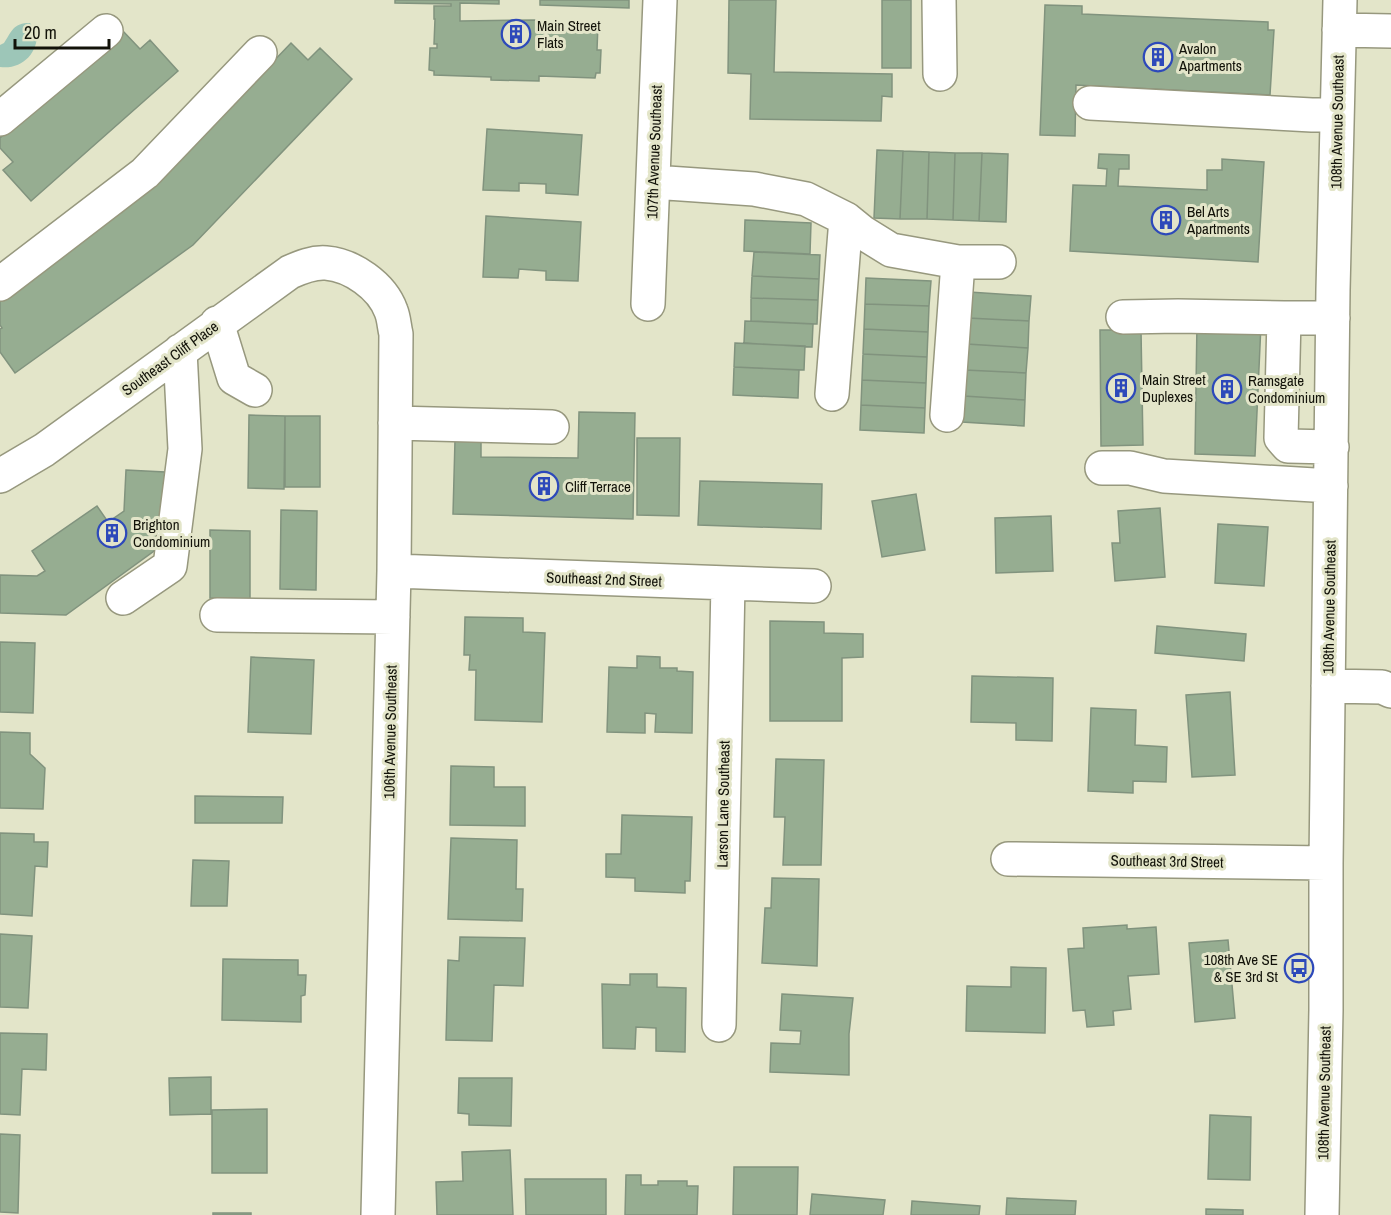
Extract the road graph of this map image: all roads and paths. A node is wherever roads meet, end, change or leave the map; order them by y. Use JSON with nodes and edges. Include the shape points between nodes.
{"nodes":[{"id":1,"x":660,"y":0,"type":"edge"},
{"id":2,"x":939,"y":0,"type":"edge"},
{"id":3,"x":1340,"y":15,"type":"edge"},
{"id":4,"x":106,"y":31,"type":"dead end"},
{"id":5,"x":1391,"y":31,"type":"edge"},
{"id":6,"x":260,"y":53,"type":"dead end"},
{"id":7,"x":940,"y":74,"type":"dead end"},
{"id":8,"x":1090,"y":103,"type":"dead end"},
{"id":9,"x":1337,"y":115,"type":"junction"},
{"id":10,"x":0,"y":119,"type":"edge"},
{"id":11,"x":653,"y":182,"type":"junction"},
{"id":12,"x":846,"y":219,"type":"junction"},
{"id":13,"x":958,"y":262,"type":"junction"},
{"id":14,"x":999,"y":262,"type":"dead end"},
{"id":15,"x":348,"y":268,"type":"joint"},
{"id":16,"x":0,"y":284,"type":"edge"},
{"id":17,"x":648,"y":304,"type":"dead end"},
{"id":18,"x":1123,"y":317,"type":"dead end"},
{"id":19,"x":1284,"y":318,"type":"junction"},
{"id":20,"x":1333,"y":318,"type":"junction"},
{"id":21,"x":218,"y":323,"type":"junction"},
{"id":22,"x":180,"y":351,"type":"junction"},
{"id":23,"x":255,"y":390,"type":"dead end"},
{"id":24,"x":832,"y":394,"type":"dead end"},
{"id":25,"x":947,"y":415,"type":"dead end"},
{"id":26,"x":395,"y":423,"type":"junction"},
{"id":27,"x":552,"y":427,"type":"dead end"},
{"id":28,"x":1332,"y":447,"type":"junction"},
{"id":29,"x":1102,"y":468,"type":"dead end"},
{"id":30,"x":0,"y":476,"type":"edge"},
{"id":31,"x":1331,"y":486,"type":"junction"},
{"id":32,"x":394,"y":571,"type":"junction"},
{"id":33,"x":728,"y":583,"type":"junction"},
{"id":34,"x":814,"y":586,"type":"dead end"},
{"id":35,"x":123,"y":598,"type":"dead end"},
{"id":36,"x":217,"y":615,"type":"dead end"},
{"id":37,"x":393,"y":617,"type":"junction"},
{"id":38,"x":1328,"y":686,"type":"junction"},
{"id":39,"x":1391,"y":691,"type":"edge"},
{"id":40,"x":1008,"y":859,"type":"dead end"},
{"id":41,"x":1326,"y":863,"type":"junction"},
{"id":42,"x":719,"y":1025,"type":"dead end"},
{"id":43,"x":378,"y":1215,"type":"edge"},
{"id":44,"x":1322,"y":1215,"type":"edge"}],
"edges":[{"from":1,"to":11,"type":"street","name":"107th Avenue Southeast"},
{"from":2,"to":7,"type":"street"},
{"from":3,"to":5,"type":"street"},
{"from":3,"to":9,"type":"street","name":"108th Avenue Southeast"},
{"from":4,"to":10,"type":"street"},
{"from":6,"to":16,"type":"street","via":[[145,173]]},
{"from":8,"to":9,"type":"street"},
{"from":9,"to":20,"type":"street","name":"108th Avenue Southeast"},
{"from":11,"to":12,"type":"street","via":[[754,189],[806,199]]},
{"from":11,"to":17,"type":"street","name":"107th Avenue Southeast"},
{"from":12,"to":13,"type":"street","via":[[891,250]]},
{"from":12,"to":24,"type":"street"},
{"from":13,"to":14,"type":"street"},
{"from":13,"to":25,"type":"street"},
{"from":15,"to":21,"type":"street","name":"Southeast Cliff Place","via":[[326,263],[290,272]]},
{"from":15,"to":26,"type":"street","name":"106th Avenue Southeast","via":[[373,285],[392,312],[396,334]]},
{"from":18,"to":19,"type":"street"},
{"from":19,"to":20,"type":"street"},
{"from":19,"to":28,"type":"street","via":[[1281,438],[1288,446]]},
{"from":20,"to":28,"type":"street","name":"108th Avenue Southeast"},
{"from":21,"to":22,"type":"street","name":"Southeast Cliff Place"},
{"from":21,"to":23,"type":"street","via":[[234,378]]},
{"from":22,"to":30,"type":"street","name":"Southeast Cliff Place","via":[[44,450]]},
{"from":22,"to":35,"type":"street","via":[[185,449],[170,566]]},
{"from":26,"to":27,"type":"street"},
{"from":26,"to":32,"type":"street","name":"106th Avenue Southeast"},
{"from":28,"to":31,"type":"street","name":"108th Avenue Southeast"},
{"from":29,"to":31,"type":"street","via":[[1130,468],[1164,476]]},
{"from":31,"to":38,"type":"street","name":"108th Avenue Southeast"},
{"from":32,"to":33,"type":"street","name":"Southeast 2nd Street"},
{"from":32,"to":37,"type":"street","name":"106th Avenue Southeast"},
{"from":33,"to":34,"type":"street","name":"Southeast 2nd Street"},
{"from":33,"to":42,"type":"street","name":"Larson Lane Southeast"},
{"from":36,"to":37,"type":"street"},
{"from":37,"to":43,"type":"street","name":"106th Avenue Southeast"},
{"from":38,"to":39,"type":"street","via":[[1382,687]]},
{"from":38,"to":41,"type":"street","name":"108th Avenue Southeast"},
{"from":40,"to":41,"type":"street","name":"Southeast 3rd Street"},
{"from":41,"to":44,"type":"street","name":"108th Avenue Southeast"}]}
